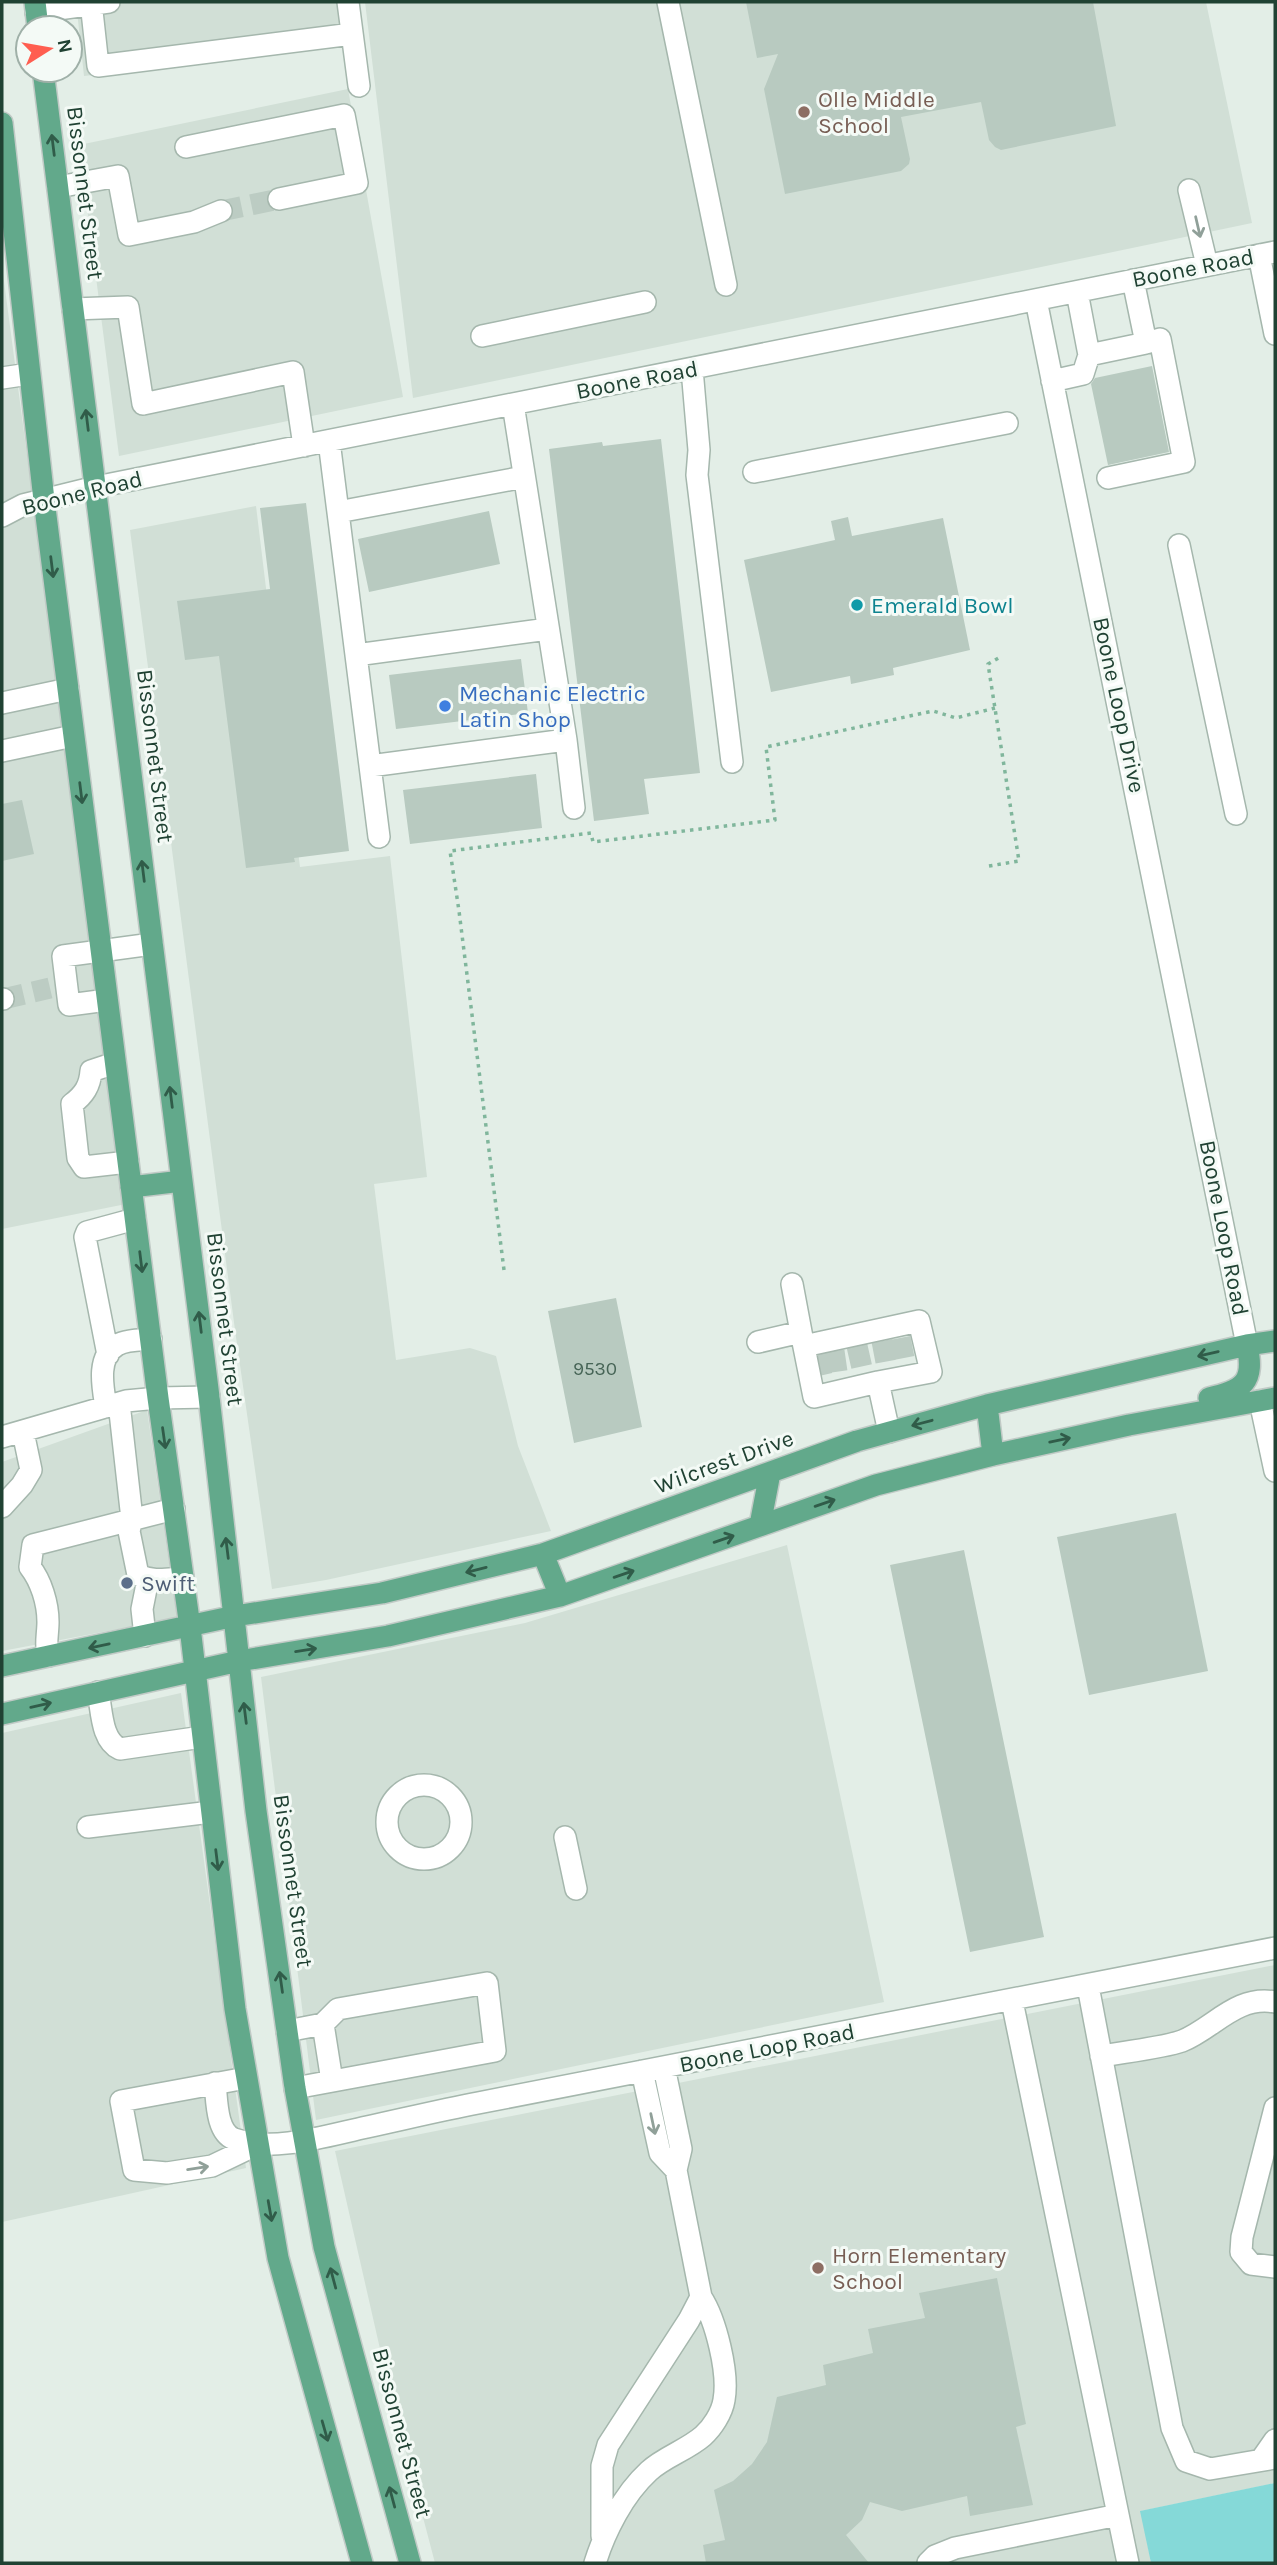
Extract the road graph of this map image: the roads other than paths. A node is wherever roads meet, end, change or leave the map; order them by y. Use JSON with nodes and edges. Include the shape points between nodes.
{"nodes":[{"id":1,"x":348,"y":2,"type":"edge"},
{"id":2,"x":668,"y":2,"type":"edge"},
{"id":3,"x":97,"y":3,"type":"edge"},
{"id":4,"x":36,"y":14,"type":"edge"},
{"id":5,"x":352,"y":34,"type":"junction"},
{"id":6,"x":45,"y":84,"type":"edge"},
{"id":7,"x":359,"y":86,"type":"dead end"},
{"id":8,"x":2,"y":123,"type":"edge"},
{"id":9,"x":186,"y":147,"type":"dead end"},
{"id":10,"x":58,"y":187,"type":"junction"},
{"id":11,"x":1189,"y":190,"type":"dead end"},
{"id":12,"x":279,"y":199,"type":"tunnel mouth"},
{"id":13,"x":221,"y":211,"type":"tunnel mouth"},
{"id":14,"x":6,"y":212,"type":"edge"},
{"id":15,"x":1267,"y":253,"type":"edge"},
{"id":16,"x":1207,"y":265,"type":"junction"},
{"id":17,"x":1133,"y":280,"type":"junction"},
{"id":18,"x":726,"y":285,"type":"dead end"},
{"id":19,"x":1077,"y":292,"type":"junction"},
{"id":20,"x":1036,"y":300,"type":"junction"},
{"id":21,"x":645,"y":302,"type":"dead end"},
{"id":22,"x":73,"y":309,"type":"junction"},
{"id":23,"x":1275,"y":334,"type":"edge"},
{"id":24,"x":482,"y":336,"type":"dead end"},
{"id":25,"x":1146,"y":343,"type":"junction"},
{"id":26,"x":1090,"y":355,"type":"junction"},
{"id":27,"x":692,"y":369,"type":"junction"},
{"id":28,"x":29,"y":374,"type":"junction"},
{"id":29,"x":2,"y":378,"type":"edge"},
{"id":30,"x":1052,"y":381,"type":"junction"},
{"id":31,"x":513,"y":404,"type":"junction"},
{"id":32,"x":1007,"y":423,"type":"dead end"},
{"id":33,"x":329,"y":441,"type":"junction"},
{"id":34,"x":304,"y":446,"type":"junction"},
{"id":35,"x":754,"y":472,"type":"dead end"},
{"id":36,"x":524,"y":477,"type":"junction"},
{"id":37,"x":1108,"y":478,"type":"dead end"},
{"id":38,"x":96,"y":487,"type":"junction"},
{"id":39,"x":44,"y":500,"type":"junction"},
{"id":40,"x":338,"y":512,"type":"junction"},
{"id":41,"x":2,"y":516,"type":"edge"},
{"id":42,"x":1179,"y":545,"type":"dead end"},
{"id":43,"x":548,"y":629,"type":"junction"},
{"id":44,"x":356,"y":655,"type":"junction"},
{"id":45,"x":68,"y":689,"type":"junction"},
{"id":46,"x":2,"y":704,"type":"edge"},
{"id":47,"x":73,"y":736,"type":"junction"},
{"id":48,"x":566,"y":740,"type":"junction"},
{"id":49,"x":2,"y":751,"type":"edge"},
{"id":50,"x":732,"y":762,"type":"dead end"},
{"id":51,"x":370,"y":766,"type":"junction"},
{"id":52,"x":574,"y":808,"type":"dead end"},
{"id":53,"x":1236,"y":814,"type":"dead end"},
{"id":54,"x":379,"y":837,"type":"dead end"},
{"id":55,"x":152,"y":943,"type":"junction"},
{"id":56,"x":102,"y":950,"type":"junction"},
{"id":57,"x":107,"y":1000,"type":"junction"},
{"id":58,"x":115,"y":1063,"type":"junction"},
{"id":59,"x":1201,"y":1110,"type":"joint"},
{"id":60,"x":128,"y":1162,"type":"junction"},
{"id":61,"x":182,"y":1181,"type":"junction"},
{"id":62,"x":131,"y":1187,"type":"junction"},
{"id":63,"x":135,"y":1219,"type":"junction"},
{"id":64,"x":792,"y":1284,"type":"dead end"},
{"id":65,"x":151,"y":1339,"type":"junction"},
{"id":66,"x":1275,"y":1341,"type":"edge"},
{"id":67,"x":758,"y":1342,"type":"dead end"},
{"id":68,"x":1247,"y":1345,"type":"junction"},
{"id":69,"x":108,"y":1355,"type":"junction"},
{"id":70,"x":887,"y":1359,"type":"junction"},
{"id":71,"x":823,"y":1360,"type":"junction"},
{"id":72,"x":209,"y":1397,"type":"junction"},
{"id":73,"x":158,"y":1398,"type":"junction"},
{"id":74,"x":1268,"y":1400,"type":"edge"},
{"id":75,"x":113,"y":1405,"type":"junction"},
{"id":76,"x":987,"y":1405,"type":"junction"},
{"id":77,"x":1129,"y":1425,"type":"junction"},
{"id":78,"x":23,"y":1432,"type":"junction"},
{"id":79,"x":889,"y":1432,"type":"junction"},
{"id":80,"x":2,"y":1437,"type":"edge"},
{"id":81,"x":993,"y":1455,"type":"junction"},
{"id":82,"x":1275,"y":1471,"type":"edge"},
{"id":83,"x":770,"y":1473,"type":"junction"},
{"id":84,"x":2,"y":1507,"type":"edge"},
{"id":85,"x":174,"y":1509,"type":"junction"},
{"id":86,"x":132,"y":1519,"type":"junction"},
{"id":87,"x":760,"y":1525,"type":"junction"},
{"id":88,"x":543,"y":1554,"type":"junction"},
{"id":89,"x":183,"y":1578,"type":"junction"},
{"id":90,"x":148,"y":1580,"type":"junction"},
{"id":91,"x":560,"y":1596,"type":"junction"},
{"id":92,"x":235,"y":1616,"type":"junction"},
{"id":93,"x":190,"y":1627,"type":"junction"},
{"id":94,"x":145,"y":1636,"type":"junction"},
{"id":95,"x":46,"y":1650,"type":"junction"},
{"id":96,"x":239,"y":1661,"type":"junction"},
{"id":97,"x":2,"y":1666,"type":"edge"},
{"id":98,"x":194,"y":1670,"type":"junction"},
{"id":99,"x":98,"y":1692,"type":"junction"},
{"id":100,"x":2,"y":1714,"type":"edge"},
{"id":101,"x":202,"y":1737,"type":"junction"},
{"id":102,"x":211,"y":1812,"type":"junction"},
{"id":103,"x":88,"y":1827,"type":"dead end"},
{"id":104,"x":565,"y":1837,"type":"dead end"},
{"id":105,"x":576,"y":1889,"type":"dead end"},
{"id":106,"x":1275,"y":1948,"type":"edge"},
{"id":107,"x":1088,"y":1986,"type":"junction"},
{"id":108,"x":1012,"y":2001,"type":"junction"},
{"id":109,"x":1275,"y":2002,"type":"edge"},
{"id":110,"x":323,"y":2024,"type":"junction"},
{"id":111,"x":287,"y":2031,"type":"junction"},
{"id":112,"x":1101,"y":2056,"type":"junction"},
{"id":113,"x":664,"y":2067,"type":"junction"},
{"id":114,"x":642,"y":2071,"type":"junction"},
{"id":115,"x":246,"y":2078,"type":"junction"},
{"id":116,"x":332,"y":2081,"type":"junction"},
{"id":117,"x":215,"y":2084,"type":"junction"},
{"id":118,"x":295,"y":2088,"type":"junction"},
{"id":119,"x":1275,"y":2108,"type":"edge"},
{"id":120,"x":304,"y":2141,"type":"junction"},
{"id":121,"x":258,"y":2144,"type":"junction"},
{"id":122,"x":676,"y":2170,"type":"junction"},
{"id":123,"x":1275,"y":2267,"type":"edge"},
{"id":124,"x":701,"y":2297,"type":"junction"},
{"id":125,"x":1275,"y":2440,"type":"edge"},
{"id":126,"x":1268,"y":2459,"type":"edge"},
{"id":127,"x":1118,"y":2515,"type":"junction"},
{"id":128,"x":599,"y":2553,"type":"edge"},
{"id":129,"x":362,"y":2563,"type":"edge"},
{"id":130,"x":410,"y":2563,"type":"edge"},
{"id":131,"x":928,"y":2563,"type":"edge"},
{"id":132,"x":1128,"y":2563,"type":"edge"}],
"edges":[{"from":1,"to":5,"type":"street"},
{"from":2,"to":18,"type":"street"},
{"from":3,"to":4,"type":"street"},
{"from":3,"to":5,"type":"street","via":[[98,66]]},
{"from":5,"to":7,"type":"street"},
{"from":10,"to":6,"type":"main road","name":"Bissonnet Street","one_way":true},
{"from":8,"to":14,"type":"main road"},
{"from":9,"to":12,"type":"street","via":[[344,115],[357,183]]},
{"from":10,"to":13,"type":"street","via":[[117,176],[129,235],[194,222]]},
{"from":10,"to":22,"type":"main road","name":"Bissonnet Street"},
{"from":11,"to":16,"type":"street","one_way":true},
{"from":14,"to":28,"type":"main road"},
{"from":15,"to":16,"type":"street","name":"Boone Road"},
{"from":15,"to":23,"type":"street"},
{"from":16,"to":17,"type":"street","name":"Boone Road"},
{"from":17,"to":19,"type":"street","name":"Boone Road"},
{"from":17,"to":25,"type":"street"},
{"from":19,"to":20,"type":"street","name":"Boone Road"},
{"from":19,"to":26,"type":"street"},
{"from":20,"to":27,"type":"street","name":"Boone Road"},
{"from":20,"to":30,"type":"street","name":"Boone Loop Drive"},
{"from":21,"to":24,"type":"street"},
{"from":22,"to":34,"type":"street","via":[[128,307],[143,404],[293,372]]},
{"from":38,"to":22,"type":"main road","name":"Bissonnet Street","one_way":true},
{"from":25,"to":26,"type":"street"},
{"from":25,"to":37,"type":"street","via":[[1160,340],[1184,462]]},
{"from":26,"to":30,"type":"street","via":[[1083,374]]},
{"from":27,"to":31,"type":"street","name":"Boone Road"},
{"from":27,"to":50,"type":"street","via":[[698,475]]},
{"from":28,"to":29,"type":"street"},
{"from":28,"to":39,"type":"main road"},
{"from":30,"to":59,"type":"street","name":"Boone Loop Drive"},
{"from":31,"to":33,"type":"street","name":"Boone Road"},
{"from":31,"to":36,"type":"street"},
{"from":32,"to":35,"type":"street"},
{"from":33,"to":34,"type":"street","name":"Boone Road"},
{"from":33,"to":40,"type":"street"},
{"from":34,"to":38,"type":"street","name":"Boone Road"},
{"from":36,"to":40,"type":"street"},
{"from":36,"to":43,"type":"street"},
{"from":38,"to":39,"type":"street","name":"Boone Road"},
{"from":55,"to":38,"type":"main road","name":"Bissonnet Street","one_way":true},
{"from":39,"to":41,"type":"street","name":"Boone Road"},
{"from":39,"to":45,"type":"main road","one_way":true},
{"from":40,"to":44,"type":"street"},
{"from":42,"to":53,"type":"street"},
{"from":43,"to":44,"type":"street"},
{"from":43,"to":48,"type":"street"},
{"from":44,"to":51,"type":"street"},
{"from":45,"to":46,"type":"street"},
{"from":45,"to":47,"type":"main road"},
{"from":47,"to":49,"type":"street"},
{"from":47,"to":56,"type":"main road","one_way":true},
{"from":48,"to":51,"type":"street"},
{"from":48,"to":52,"type":"street"},
{"from":51,"to":54,"type":"street"},
{"from":55,"to":56,"type":"street"},
{"from":61,"to":55,"type":"main road","name":"Bissonnet Street","one_way":true},
{"from":56,"to":57,"type":"main road"},
{"from":56,"to":57,"type":"street","via":[[63,956],[58,986],[69,1005]]},
{"from":57,"to":58,"type":"main road"},
{"from":58,"to":60,"type":"main road"},
{"from":58,"to":60,"type":"street","via":[[91,1071],[82,1097],[72,1104],[78,1158],[84,1167]]},
{"from":59,"to":68,"type":"street","name":"Boone Loop Road"},
{"from":60,"to":62,"type":"main road"},
{"from":61,"to":62,"type":"main road"},
{"from":72,"to":61,"type":"main road","name":"Bissonnet Street","one_way":true},
{"from":62,"to":63,"type":"main road"},
{"from":63,"to":65,"type":"main road","one_way":true},
{"from":63,"to":69,"type":"street","via":[[87,1232],[85,1237]]},
{"from":64,"to":71,"type":"street"},
{"from":65,"to":69,"type":"street","via":[[118,1344]]},
{"from":65,"to":73,"type":"main road"},
{"from":66,"to":68,"type":"main road","name":"Wilcrest Drive"},
{"from":67,"to":71,"type":"street"},
{"from":68,"to":76,"type":"main road","name":"Wilcrest Drive","one_way":true},
{"from":68,"to":77,"type":"main road","via":[[1250,1360],[1245,1384],[1233,1392],[1142,1415]]},
{"from":69,"to":75,"type":"street","via":[[101,1376]]},
{"from":70,"to":71,"type":"street"},
{"from":70,"to":71,"type":"street","via":[[856,1341]]},
{"from":70,"to":79,"type":"street"},
{"from":72,"to":73,"type":"street"},
{"from":92,"to":72,"type":"main road","name":"Bissonnet Street","one_way":true},
{"from":73,"to":75,"type":"street"},
{"from":73,"to":85,"type":"main road","one_way":true},
{"from":74,"to":77,"type":"main road"},
{"from":74,"to":82,"type":"street"},
{"from":75,"to":78,"type":"street"},
{"from":75,"to":86,"type":"street"},
{"from":76,"to":79,"type":"main road","name":"Wilcrest Drive","one_way":true},
{"from":76,"to":81,"type":"main road"},
{"from":81,"to":77,"type":"main road","one_way":true},
{"from":78,"to":80,"type":"street"},
{"from":78,"to":84,"type":"street","via":[[31,1470]]},
{"from":79,"to":83,"type":"main road","name":"Wilcrest Drive"},
{"from":87,"to":81,"type":"main road","one_way":true,"via":[[876,1485]]},
{"from":83,"to":87,"type":"main road"},
{"from":83,"to":88,"type":"main road","name":"Wilcrest Drive"},
{"from":85,"to":86,"type":"street"},
{"from":85,"to":89,"type":"main road"},
{"from":86,"to":90,"type":"street","via":[[129,1531],[138,1574]]},
{"from":86,"to":95,"type":"street","via":[[33,1545],[30,1567],[39,1578],[48,1619]]},
{"from":91,"to":87,"type":"main road","one_way":true},
{"from":88,"to":91,"type":"main road"},
{"from":88,"to":92,"type":"main road","name":"Wilcrest Drive","one_way":true,"via":[[382,1593]]},
{"from":89,"to":90,"type":"street"},
{"from":89,"to":93,"type":"main road"},
{"from":90,"to":94,"type":"street","via":[[142,1609]]},
{"from":96,"to":91,"type":"main road","one_way":true,"via":[[388,1636]]},
{"from":92,"to":93,"type":"main road","name":"Wilcrest Drive"},
{"from":92,"to":96,"type":"main road","name":"Bissonnet Street"},
{"from":93,"to":94,"type":"main road","name":"Wilcrest Drive"},
{"from":93,"to":98,"type":"main road"},
{"from":94,"to":95,"type":"main road","name":"Wilcrest Drive","one_way":true},
{"from":95,"to":97,"type":"main road","name":"Wilcrest Drive"},
{"from":96,"to":98,"type":"main road"},
{"from":111,"to":96,"type":"main road","name":"Bissonnet Street","one_way":true},
{"from":98,"to":99,"type":"main road"},
{"from":98,"to":101,"type":"main road"},
{"from":100,"to":99,"type":"main road","one_way":true},
{"from":99,"to":101,"type":"street","via":[[107,1738],[120,1749]]},
{"from":101,"to":102,"type":"main road"},
{"from":102,"to":103,"type":"street"},
{"from":102,"to":115,"type":"main road","one_way":true},
{"from":104,"to":105,"type":"street"},
{"from":106,"to":107,"type":"street","name":"Boone Loop Road"},
{"from":107,"to":108,"type":"street","name":"Boone Loop Road"},
{"from":107,"to":112,"type":"street"},
{"from":108,"to":113,"type":"street","name":"Boone Loop Road"},
{"from":108,"to":127,"type":"street"},
{"from":109,"to":112,"type":"street","via":[[1264,2000],[1230,2010],[1182,2040]]},
{"from":110,"to":111,"type":"street"},
{"from":110,"to":116,"type":"street"},
{"from":110,"to":116,"type":"street","via":[[338,2009],[487,1983],[495,2051]]},
{"from":111,"to":118,"type":"main road","name":"Bissonnet Street"},
{"from":112,"to":126,"type":"street","via":[[1172,2428],[1186,2461],[1210,2469]]},
{"from":113,"to":114,"type":"street","name":"Boone Loop Road"},
{"from":113,"to":122,"type":"street","via":[[681,2148]]},
{"from":114,"to":120,"type":"street","name":"Boone Loop Road"},
{"from":114,"to":122,"type":"street","one_way":true,"via":[[660,2153]]},
{"from":115,"to":117,"type":"street"},
{"from":115,"to":121,"type":"main road"},
{"from":116,"to":118,"type":"street"},
{"from":117,"to":121,"type":"street","via":[[226,2135]]},
{"from":117,"to":121,"type":"street","one_way":true,"via":[[121,2102],[134,2170],[167,2173],[212,2166]]},
{"from":118,"to":120,"type":"main road","name":"Bissonnet Street"},
{"from":119,"to":123,"type":"street","via":[[1241,2252],[1251,2264]]},
{"from":120,"to":121,"type":"street","name":"Boone Loop Road"},
{"from":130,"to":120,"type":"main road","name":"Bissonnet Street","one_way":true,"via":[[324,2247]]},
{"from":121,"to":129,"type":"main road","one_way":true,"via":[[278,2258]]},
{"from":122,"to":124,"type":"street"},
{"from":124,"to":128,"type":"street","via":[[608,2445],[602,2466]]},
{"from":124,"to":128,"type":"street","via":[[711,2312],[725,2380],[724,2402],[704,2436],[649,2471],[624,2500]]},
{"from":125,"to":126,"type":"street"},
{"from":127,"to":131,"type":"street","via":[[955,2548]]},
{"from":127,"to":132,"type":"street"}]}
